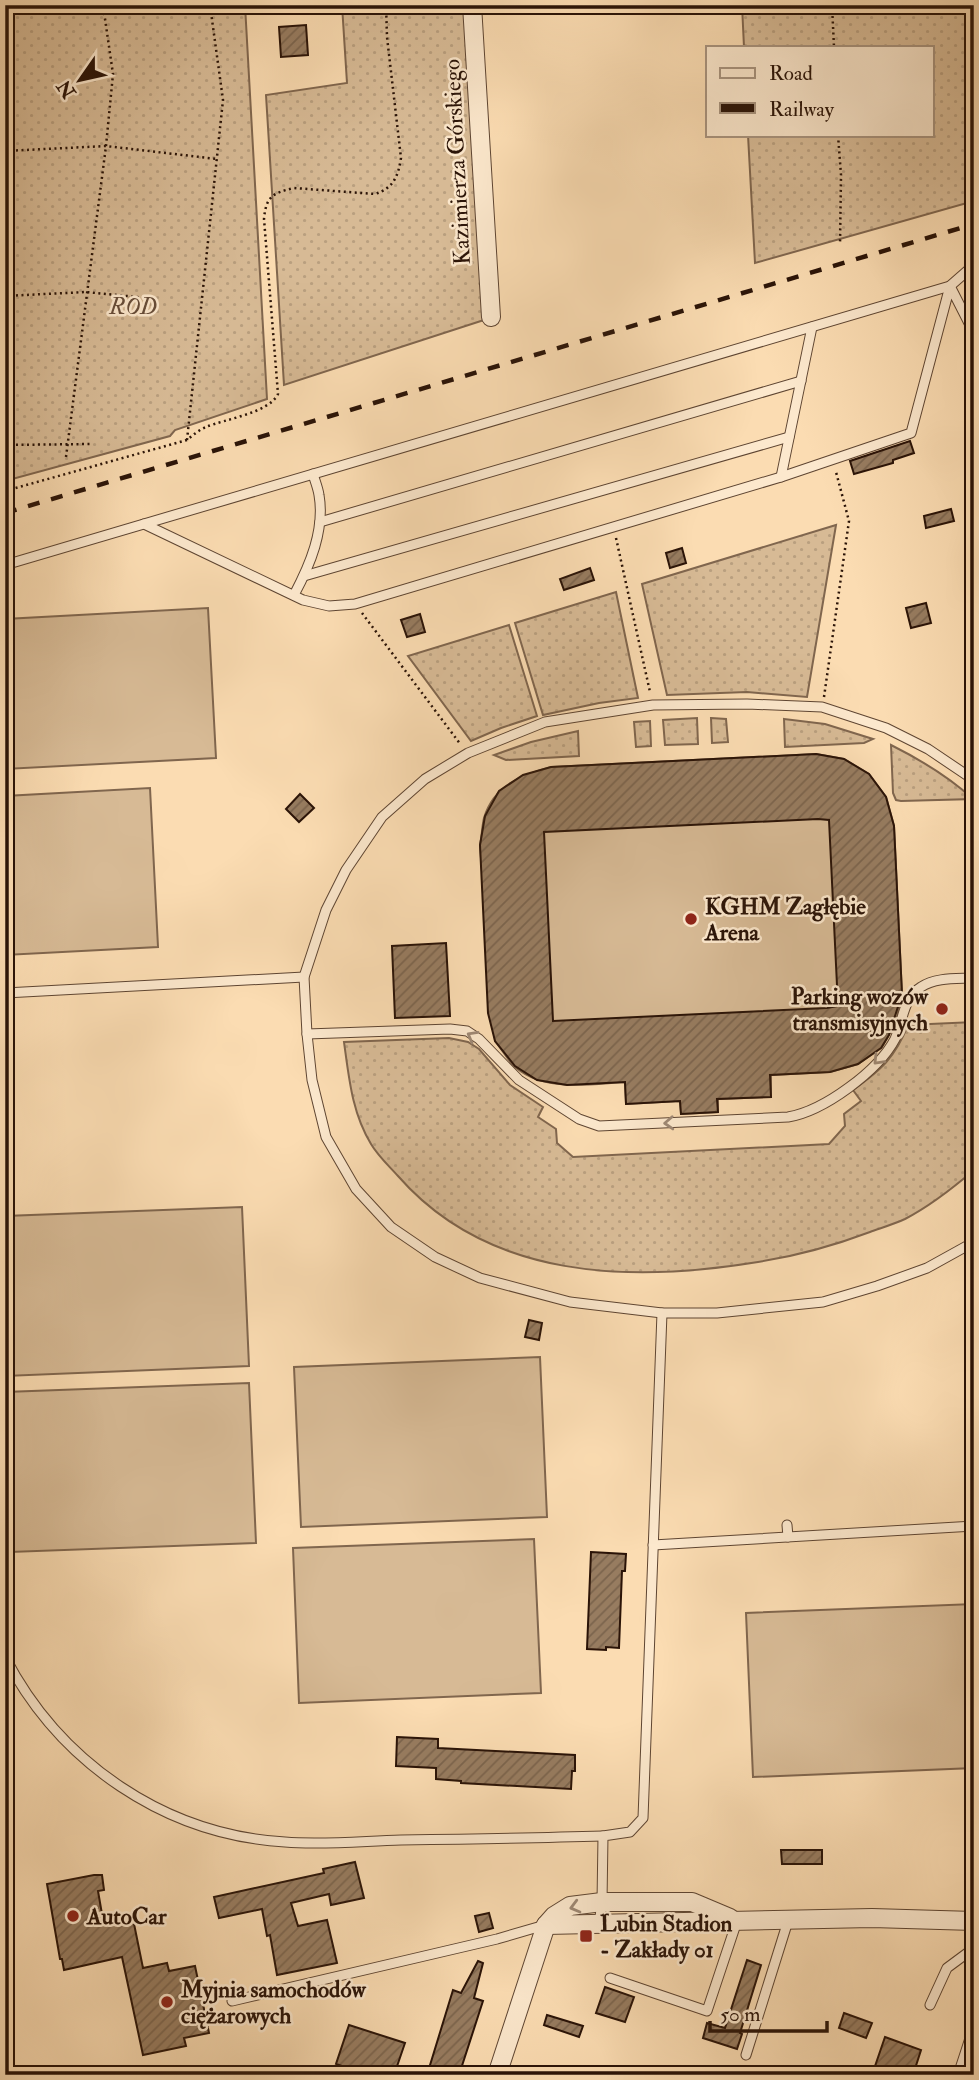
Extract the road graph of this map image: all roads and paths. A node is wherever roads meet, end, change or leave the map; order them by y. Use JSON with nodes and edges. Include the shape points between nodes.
{"nodes":[{"id":1,"x":103,"y":5,"type":"edge"},
{"id":2,"x":210,"y":5,"type":"edge"},
{"id":3,"x":333,"y":5,"type":"edge"},
{"id":4,"x":386,"y":5,"type":"edge"},
{"id":5,"x":472,"y":5,"type":"edge"},
{"id":6,"x":832,"y":5,"type":"edge"},
{"id":7,"x":334,"y":12,"type":"dead end"},
{"id":8,"x":834,"y":46,"type":"edge"},
{"id":9,"x":838,"y":136,"type":"edge"},
{"id":10,"x":106,"y":146,"type":"junction"},
{"id":11,"x":5,"y":151,"type":"edge"},
{"id":12,"x":217,"y":159,"type":"junction"},
{"id":13,"x":840,"y":244,"type":"dead end"},
{"id":14,"x":974,"y":265,"type":"edge"},
{"id":15,"x":950,"y":286,"type":"junction"},
{"id":16,"x":86,"y":292,"type":"junction"},
{"id":17,"x":5,"y":296,"type":"edge"},
{"id":18,"x":147,"y":298,"type":"dead end"},
{"id":19,"x":491,"y":317,"type":"dead end"},
{"id":20,"x":812,"y":327,"type":"junction"},
{"id":21,"x":974,"y":333,"type":"edge"},
{"id":22,"x":801,"y":382,"type":"junction"},
{"id":23,"x":789,"y":437,"type":"junction"},
{"id":24,"x":187,"y":440,"type":"junction"},
{"id":25,"x":67,"y":444,"type":"junction"},
{"id":26,"x":91,"y":444,"type":"dead end"},
{"id":27,"x":5,"y":445,"type":"edge"},
{"id":28,"x":66,"y":457,"type":"dead end"},
{"id":29,"x":833,"y":460,"type":"junction"},
{"id":30,"x":313,"y":474,"type":"junction"},
{"id":31,"x":781,"y":477,"type":"junction"},
{"id":32,"x":5,"y":491,"type":"edge"},
{"id":33,"x":320,"y":522,"type":"junction"},
{"id":34,"x":144,"y":524,"type":"junction"},
{"id":35,"x":614,"y":528,"type":"junction"},
{"id":36,"x":5,"y":565,"type":"edge"},
{"id":37,"x":304,"y":576,"type":"junction"},
{"id":38,"x":294,"y":595,"type":"junction"},
{"id":39,"x":355,"y":604,"type":"junction"},
{"id":40,"x":653,"y":705,"type":"junction"},
{"id":41,"x":822,"y":707,"type":"junction"},
{"id":42,"x":468,"y":753,"type":"junction"},
{"id":43,"x":974,"y":780,"type":"edge"},
{"id":44,"x":304,"y":977,"type":"junction"},
{"id":45,"x":974,"y":978,"type":"edge"},
{"id":46,"x":5,"y":993,"type":"edge"},
{"id":47,"x":307,"y":1034,"type":"junction"},
{"id":48,"x":974,"y":1242,"type":"edge"},
{"id":49,"x":663,"y":1313,"type":"junction"},
{"id":50,"x":787,"y":1525,"type":"dead end"},
{"id":51,"x":974,"y":1526,"type":"edge"},
{"id":52,"x":788,"y":1537,"type":"junction"},
{"id":53,"x":653,"y":1545,"type":"junction"},
{"id":54,"x":5,"y":1657,"type":"edge"},
{"id":55,"x":603,"y":1836,"type":"junction"},
{"id":56,"x":602,"y":1902,"type":"junction"},
{"id":57,"x":788,"y":1920,"type":"junction"},
{"id":58,"x":737,"y":1921,"type":"junction"},
{"id":59,"x":974,"y":1921,"type":"edge"},
{"id":60,"x":599,"y":1924,"type":"junction"},
{"id":61,"x":546,"y":1925,"type":"junction"},
{"id":62,"x":974,"y":1948,"type":"edge"},
{"id":63,"x":610,"y":1978,"type":"dead end"},
{"id":64,"x":232,"y":2001,"type":"dead end"},
{"id":65,"x":930,"y":2005,"type":"dead end"},
{"id":66,"x":974,"y":2026,"type":"edge"},
{"id":67,"x":746,"y":2055,"type":"dead end"},
{"id":68,"x":497,"y":2075,"type":"edge"},
{"id":69,"x":958,"y":2075,"type":"edge"}],
"edges":[{"from":1,"to":10,"type":"path","via":[[113,74]]},
{"from":2,"to":12,"type":"path","via":[[223,100]]},
{"from":3,"to":7,"type":"path"},
{"from":4,"to":24,"type":"path","via":[[399,174],[393,184],[374,194],[295,188],[273,195],[266,203],[278,394],[271,404],[203,428]]},
{"from":5,"to":19,"type":"street","name":"Kazimierza Górskiego"},
{"from":6,"to":8,"type":"path"},
{"from":9,"to":13,"type":"path"},
{"from":10,"to":11,"type":"path"},
{"from":10,"to":12,"type":"path"},
{"from":10,"to":16,"type":"path"},
{"from":12,"to":24,"type":"path"},
{"from":14,"to":15,"type":"lane"},
{"from":15,"to":20,"type":"lane"},
{"from":15,"to":21,"type":"lane"},
{"from":15,"to":29,"type":"lane","via":[[911,433]]},
{"from":16,"to":17,"type":"path"},
{"from":16,"to":18,"type":"path"},
{"from":16,"to":25,"type":"path"},
{"from":20,"to":22,"type":"lane"},
{"from":20,"to":30,"type":"lane"},
{"from":22,"to":23,"type":"lane"},
{"from":22,"to":33,"type":"lane"},
{"from":23,"to":31,"type":"lane"},
{"from":23,"to":37,"type":"lane"},
{"from":24,"to":32,"type":"path"},
{"from":25,"to":26,"type":"path"},
{"from":25,"to":27,"type":"path"},
{"from":25,"to":28,"type":"path"},
{"from":29,"to":31,"type":"lane"},
{"from":29,"to":41,"type":"path","via":[[849,521]]},
{"from":30,"to":33,"type":"lane"},
{"from":30,"to":34,"type":"lane"},
{"from":31,"to":35,"type":"lane"},
{"from":33,"to":37,"type":"lane"},
{"from":34,"to":36,"type":"lane"},
{"from":34,"to":38,"type":"lane"},
{"from":35,"to":39,"type":"lane"},
{"from":35,"to":40,"type":"path"},
{"from":37,"to":38,"type":"lane"},
{"from":38,"to":39,"type":"lane","via":[[329,606]]},
{"from":39,"to":42,"type":"path"},
{"from":40,"to":41,"type":"lane"},
{"from":40,"to":42,"type":"lane","via":[[545,722]]},
{"from":41,"to":43,"type":"lane","via":[[886,727]]},
{"from":42,"to":44,"type":"lane","via":[[425,779],[382,817],[346,870],[326,910]]},
{"from":44,"to":46,"type":"lane"},
{"from":44,"to":47,"type":"lane"},
{"from":45,"to":47,"type":"lane","one_way":true,"via":[[935,980],[920,987],[909,998],[894,1040],[877,1062],[820,1106],[788,1117],[599,1126],[579,1119],[519,1080],[467,1031]]},
{"from":47,"to":49,"type":"lane","via":[[326,1138],[356,1189],[391,1227],[435,1257],[480,1279],[570,1302]]},
{"from":48,"to":49,"type":"lane","via":[[927,1268],[823,1302],[717,1313]]},
{"from":49,"to":53,"type":"lane"},
{"from":50,"to":52,"type":"lane"},
{"from":51,"to":52,"type":"lane"},
{"from":52,"to":53,"type":"lane"},
{"from":53,"to":55,"type":"lane","via":[[643,1818],[630,1832]]},
{"from":54,"to":55,"type":"lane","via":[[39,1711],[93,1768],[139,1799],[222,1833],[285,1842]]},
{"from":55,"to":56,"type":"lane"},
{"from":56,"to":58,"type":"street","via":[[692,1902]]},
{"from":56,"to":60,"type":"lane"},
{"from":56,"to":61,"type":"street","one_way":true,"via":[[570,1906]]},
{"from":57,"to":58,"type":"street"},
{"from":57,"to":59,"type":"street"},
{"from":57,"to":67,"type":"lane"},
{"from":58,"to":60,"type":"street"},
{"from":58,"to":63,"type":"lane","via":[[706,2011]]},
{"from":60,"to":61,"type":"street"},
{"from":61,"to":64,"type":"lane"},
{"from":61,"to":68,"type":"street"},
{"from":62,"to":65,"type":"lane","via":[[947,1968]]},
{"from":66,"to":69,"type":"lane"}]}
